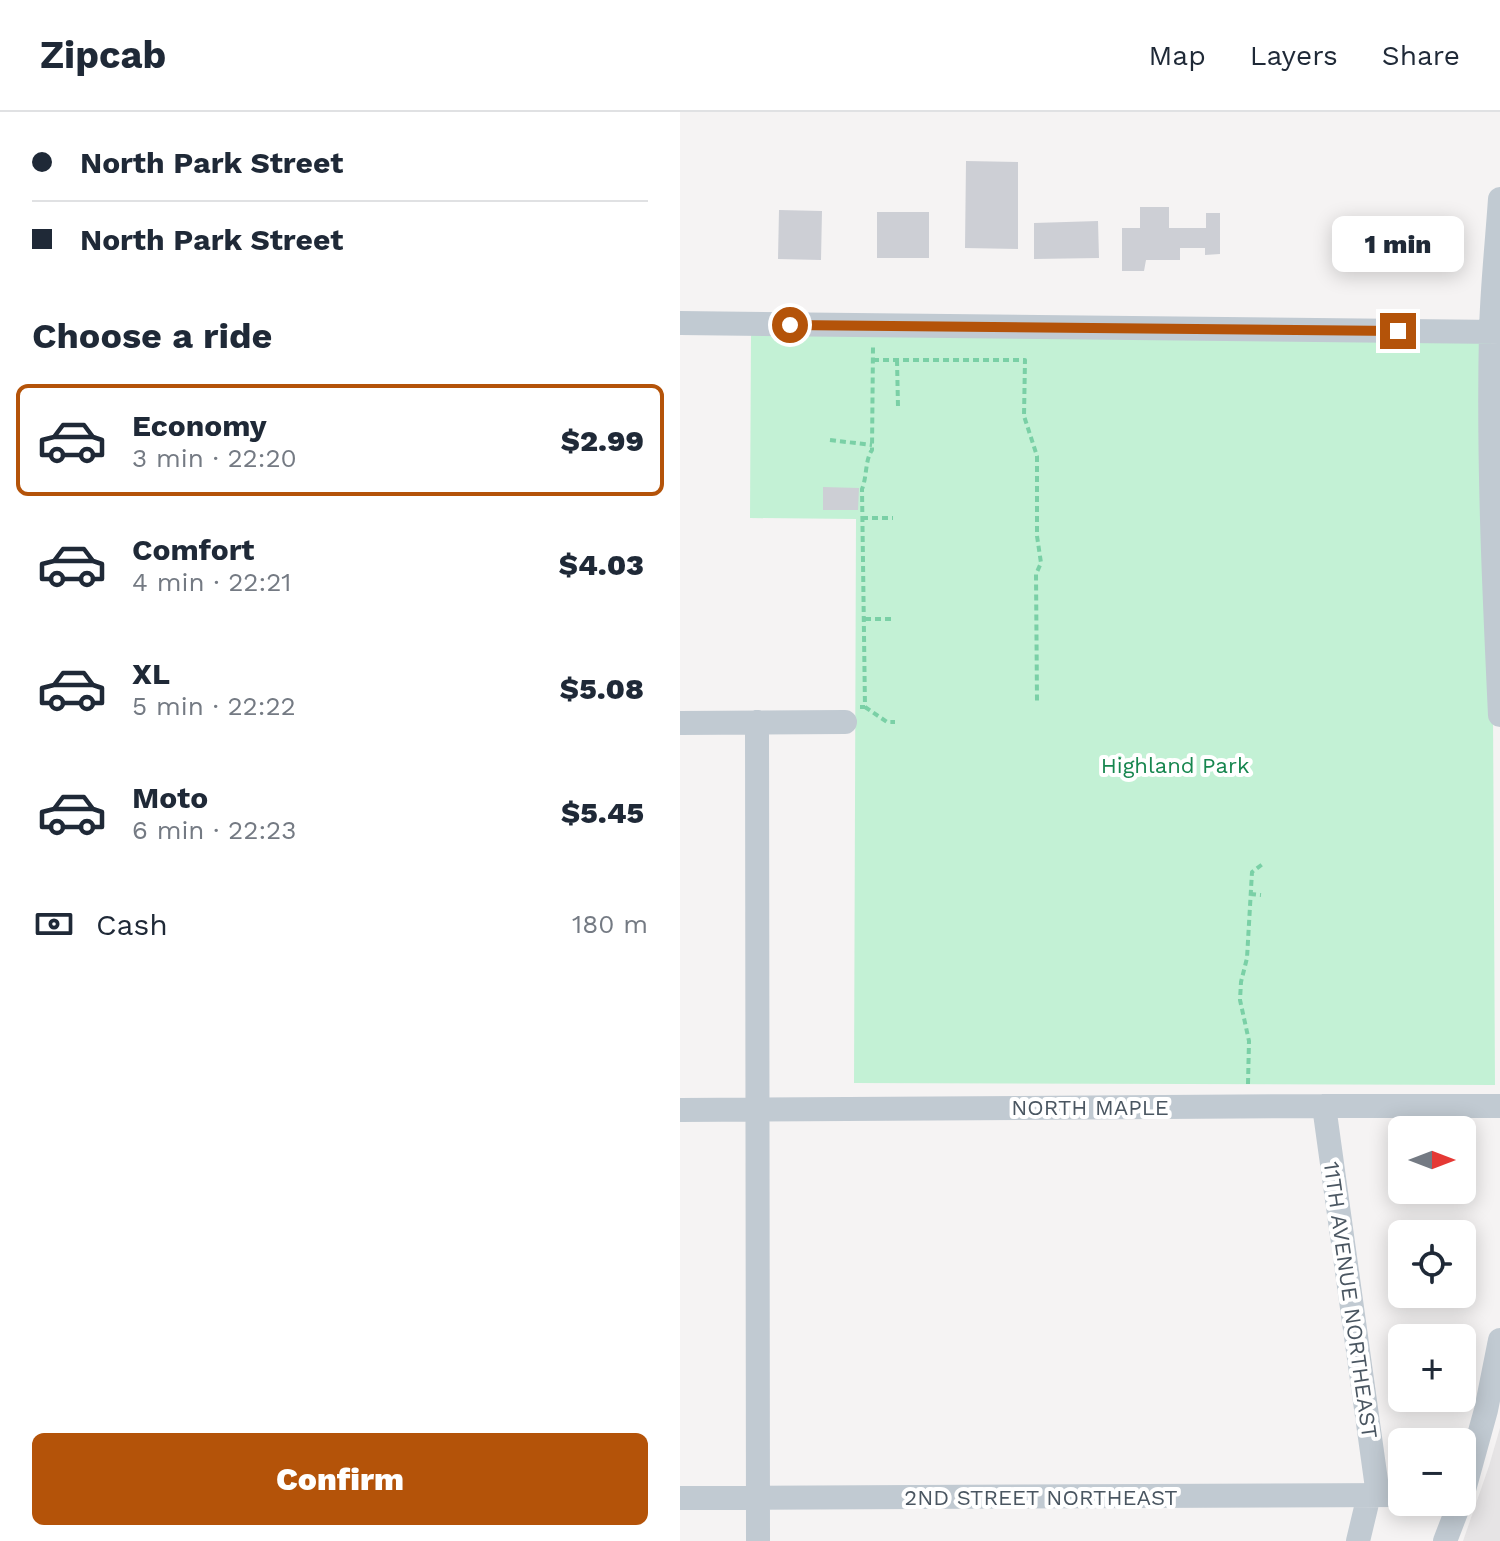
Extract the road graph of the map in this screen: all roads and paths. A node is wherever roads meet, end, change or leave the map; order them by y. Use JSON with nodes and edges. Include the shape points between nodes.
{"nodes":[{"id":1,"x":1500,"y":199,"type":"edge"},
{"id":2,"x":680,"y":323,"type":"edge"},
{"id":3,"x":873,"y":326,"type":"junction"},
{"id":4,"x":1496,"y":332,"type":"edge"},
{"id":5,"x":873,"y":360,"type":"junction"},
{"id":6,"x":897,"y":360,"type":"junction"},
{"id":7,"x":898,"y":407,"type":"dead end"},
{"id":8,"x":830,"y":440,"type":"dead end"},
{"id":9,"x":872,"y":445,"type":"junction"},
{"id":10,"x":862,"y":518,"type":"junction"},
{"id":11,"x":893,"y":518,"type":"dead end"},
{"id":12,"x":864,"y":619,"type":"junction"},
{"id":13,"x":894,"y":619,"type":"dead end"},
{"id":14,"x":1037,"y":701,"type":"dead end"},
{"id":15,"x":855,"y":714,"type":"junction"},
{"id":16,"x":1500,"y":715,"type":"edge"},
{"id":17,"x":757,"y":722,"type":"junction"},
{"id":18,"x":895,"y":722,"type":"dead end"},
{"id":19,"x":680,"y":723,"type":"edge"},
{"id":20,"x":1264,"y":863,"type":"dead end"},
{"id":21,"x":1250,"y":894,"type":"junction"},
{"id":22,"x":1261,"y":895,"type":"dead end"},
{"id":23,"x":1248,"y":1106,"type":"junction"},
{"id":24,"x":1324,"y":1106,"type":"junction"},
{"id":25,"x":1500,"y":1106,"type":"edge"},
{"id":26,"x":680,"y":1110,"type":"edge"},
{"id":27,"x":757,"y":1110,"type":"junction"},
{"id":28,"x":1500,"y":1340,"type":"edge"},
{"id":29,"x":1476,"y":1446,"type":"edge"},
{"id":30,"x":1383,"y":1495,"type":"edge"},
{"id":31,"x":680,"y":1498,"type":"edge"},
{"id":32,"x":757,"y":1498,"type":"junction"},
{"id":33,"x":1455,"y":1516,"type":"edge"},
{"id":34,"x":758,"y":1541,"type":"edge"},
{"id":35,"x":1358,"y":1541,"type":"edge"},
{"id":36,"x":1445,"y":1541,"type":"edge"}],
"edges":[{"from":1,"to":4,"type":"street"},
{"from":2,"to":3,"type":"street"},
{"from":3,"to":4,"type":"street"},
{"from":3,"to":5,"type":"path"},
{"from":4,"to":16,"type":"street","via":[[1493,554]]},
{"from":5,"to":6,"type":"path"},
{"from":5,"to":9,"type":"path"},
{"from":6,"to":7,"type":"path"},
{"from":6,"to":14,"type":"path","via":[[1025,360],[1024,416],[1037,456],[1041,556],[1036,574]]},
{"from":8,"to":9,"type":"path"},
{"from":9,"to":10,"type":"path"},
{"from":10,"to":11,"type":"path"},
{"from":10,"to":12,"type":"path"},
{"from":12,"to":13,"type":"path"},
{"from":12,"to":15,"type":"path"},
{"from":15,"to":17,"type":"street"},
{"from":15,"to":18,"type":"path"},
{"from":17,"to":19,"type":"street"},
{"from":17,"to":27,"type":"street"},
{"from":20,"to":21,"type":"path","via":[[1252,872]]},
{"from":21,"to":22,"type":"path"},
{"from":21,"to":23,"type":"path","via":[[1240,1000],[1249,1041]]},
{"from":23,"to":24,"type":"street","name":"NORTH MAPLE"},
{"from":23,"to":27,"type":"street","name":"NORTH MAPLE"},
{"from":24,"to":25,"type":"street","name":"NORTH MAPLE"},
{"from":24,"to":30,"type":"street","name":"11TH AVENUE NORTHEAST"},
{"from":26,"to":27,"type":"street","name":"NORTH MAPLE"},
{"from":27,"to":32,"type":"street"},
{"from":28,"to":29,"type":"street"},
{"from":30,"to":32,"type":"street","name":"2ND STREET NORTHEAST"},
{"from":30,"to":35,"type":"street"},
{"from":31,"to":32,"type":"street","name":"2ND STREET NORTHEAST"},
{"from":32,"to":34,"type":"street"},
{"from":33,"to":36,"type":"street"}]}
